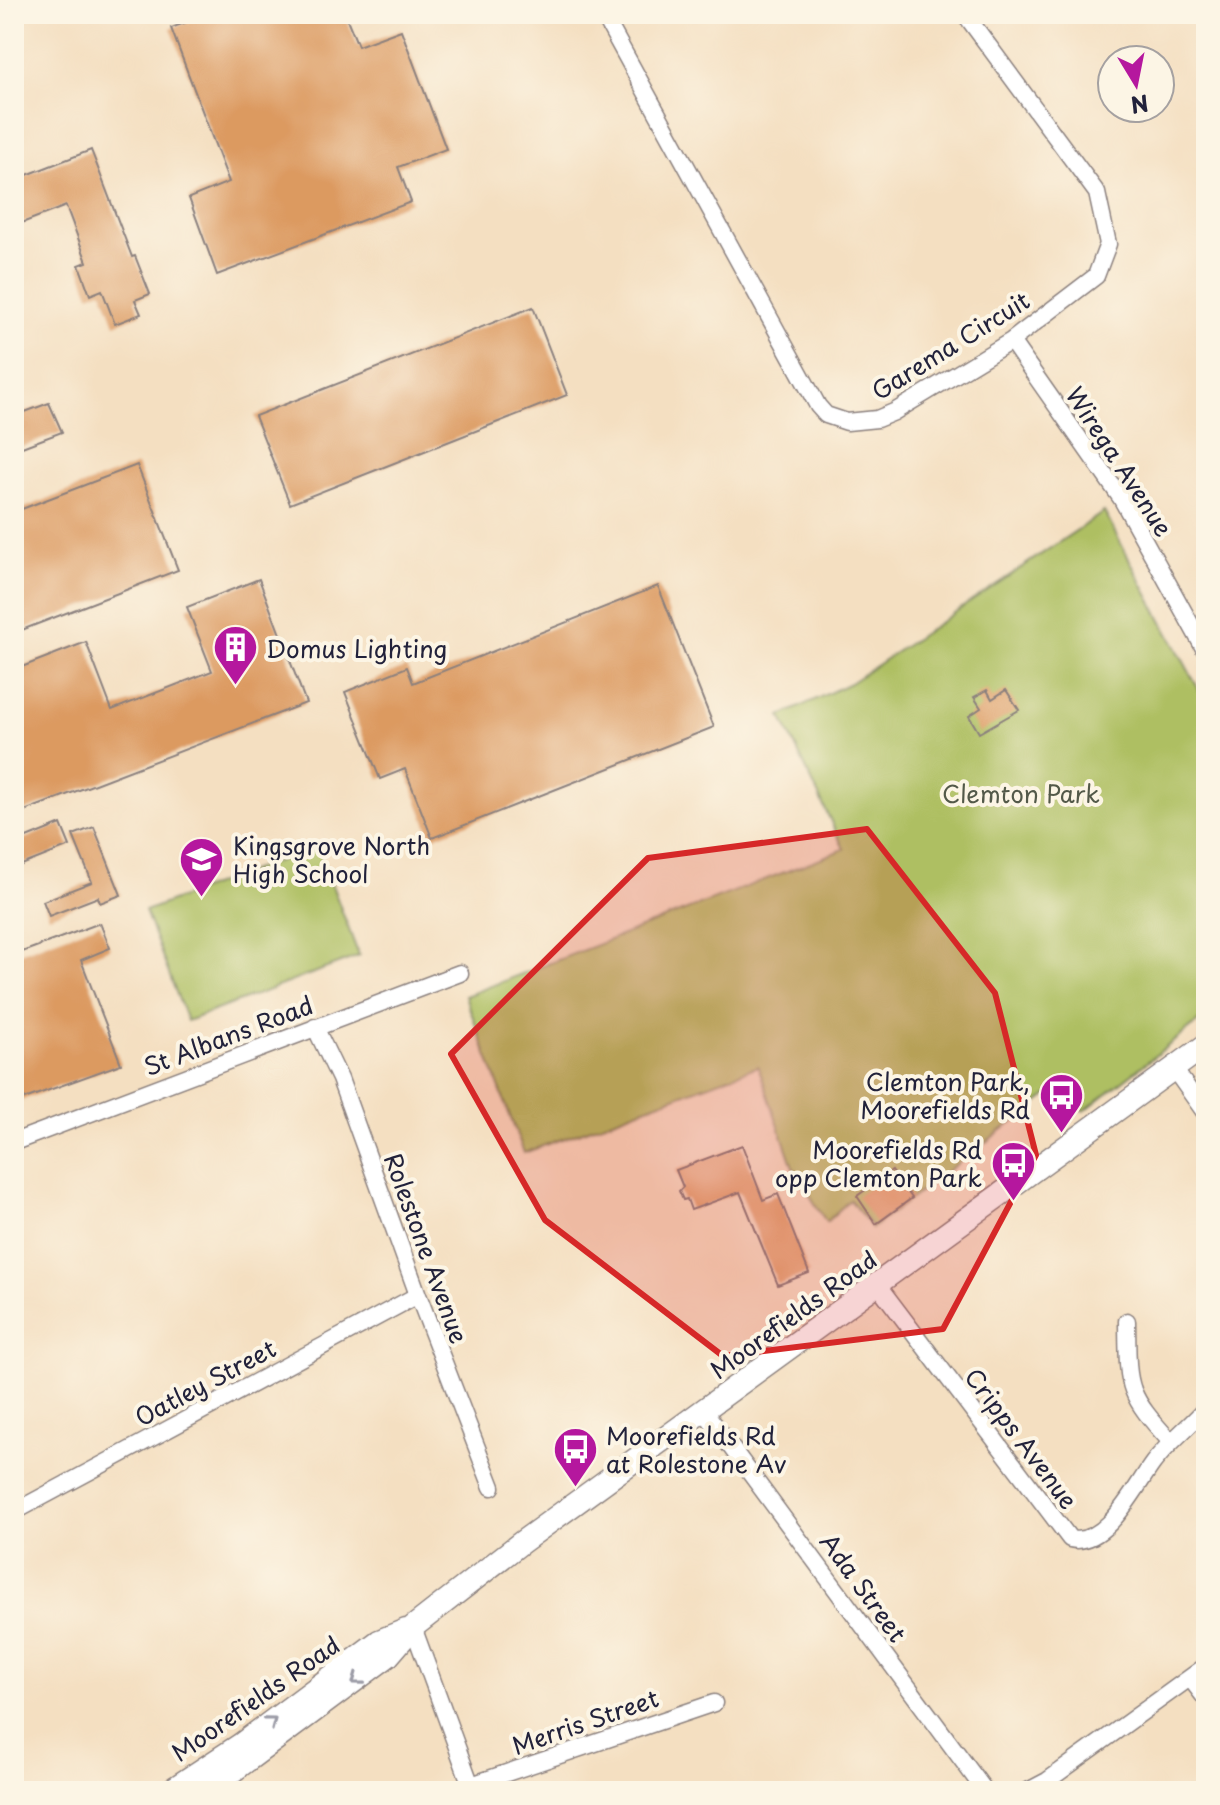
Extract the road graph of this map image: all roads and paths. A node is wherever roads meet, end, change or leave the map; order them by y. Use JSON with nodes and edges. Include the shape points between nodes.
{"nodes":[{"id":1,"x":603,"y":14,"type":"edge"},
{"id":2,"x":965,"y":14,"type":"edge"},
{"id":3,"x":1011,"y":341,"type":"junction"},
{"id":4,"x":1206,"y":652,"type":"edge"},
{"id":5,"x":460,"y":973,"type":"dead end"},
{"id":6,"x":315,"y":1027,"type":"junction"},
{"id":7,"x":1206,"y":1045,"type":"edge"},
{"id":8,"x":1174,"y":1069,"type":"junction"},
{"id":9,"x":1206,"y":1114,"type":"edge"},
{"id":10,"x":14,"y":1142,"type":"edge"},
{"id":11,"x":877,"y":1284,"type":"junction"},
{"id":12,"x":418,"y":1295,"type":"junction"},
{"id":13,"x":1127,"y":1321,"type":"dead end"},
{"id":14,"x":1206,"y":1408,"type":"edge"},
{"id":15,"x":705,"y":1412,"type":"junction"},
{"id":16,"x":1171,"y":1442,"type":"junction"},
{"id":17,"x":492,"y":1487,"type":"dead end"},
{"id":18,"x":14,"y":1512,"type":"edge"},
{"id":19,"x":413,"y":1627,"type":"junction"},
{"id":20,"x":1206,"y":1666,"type":"edge"},
{"id":21,"x":1190,"y":1678,"type":"junction"},
{"id":22,"x":1206,"y":1699,"type":"edge"},
{"id":23,"x":714,"y":1703,"type":"dead end"},
{"id":24,"x":215,"y":1783,"type":"edge"},
{"id":25,"x":472,"y":1788,"type":"edge"},
{"id":26,"x":170,"y":1791,"type":"edge"},
{"id":27,"x":985,"y":1791,"type":"edge"},
{"id":28,"x":1028,"y":1791,"type":"edge"}],
"edges":[{"from":1,"to":3,"type":"street","name":"Garema Circuit","via":[[826,415],[847,422],[877,419]]},
{"from":2,"to":3,"type":"street","name":"Garema Circuit","via":[[1097,193],[1108,244],[1096,276]]},
{"from":3,"to":4,"type":"street","name":"Wirega Avenue","via":[[1121,498]]},
{"from":5,"to":6,"type":"street","name":"St Albans Road"},
{"from":6,"to":10,"type":"street","name":"St Albans Road"},
{"from":6,"to":12,"type":"street","name":"Rolestone Avenue","via":[[340,1079]]},
{"from":7,"to":8,"type":"main road","name":"Moorefields Road"},
{"from":8,"to":9,"type":"street"},
{"from":8,"to":11,"type":"main road","name":"Moorefields Road"},
{"from":11,"to":15,"type":"main road","name":"Moorefields Road"},
{"from":11,"to":16,"type":"street","name":"Cripps Avenue","via":[[1070,1539],[1085,1540],[1105,1527]]},
{"from":12,"to":17,"type":"street","name":"Rolestone Avenue"},
{"from":12,"to":18,"type":"street","name":"Oatley Street"},
{"from":13,"to":16,"type":"street","via":[[1133,1395]]},
{"from":14,"to":16,"type":"street","name":"Cripps Avenue"},
{"from":15,"to":19,"type":"main road","name":"Moorefields Road"},
{"from":15,"to":27,"type":"street","name":"Ada Street"},
{"from":19,"to":24,"type":"main road","name":"Moorefields Road","via":[[379,1641]]},
{"from":19,"to":25,"type":"street"},
{"from":20,"to":21,"type":"street"},
{"from":21,"to":22,"type":"street"},
{"from":21,"to":28,"type":"street"},
{"from":23,"to":25,"type":"street","name":"Merris Street"},
{"from":24,"to":26,"type":"main road","name":"Moorefields Road"}]}
